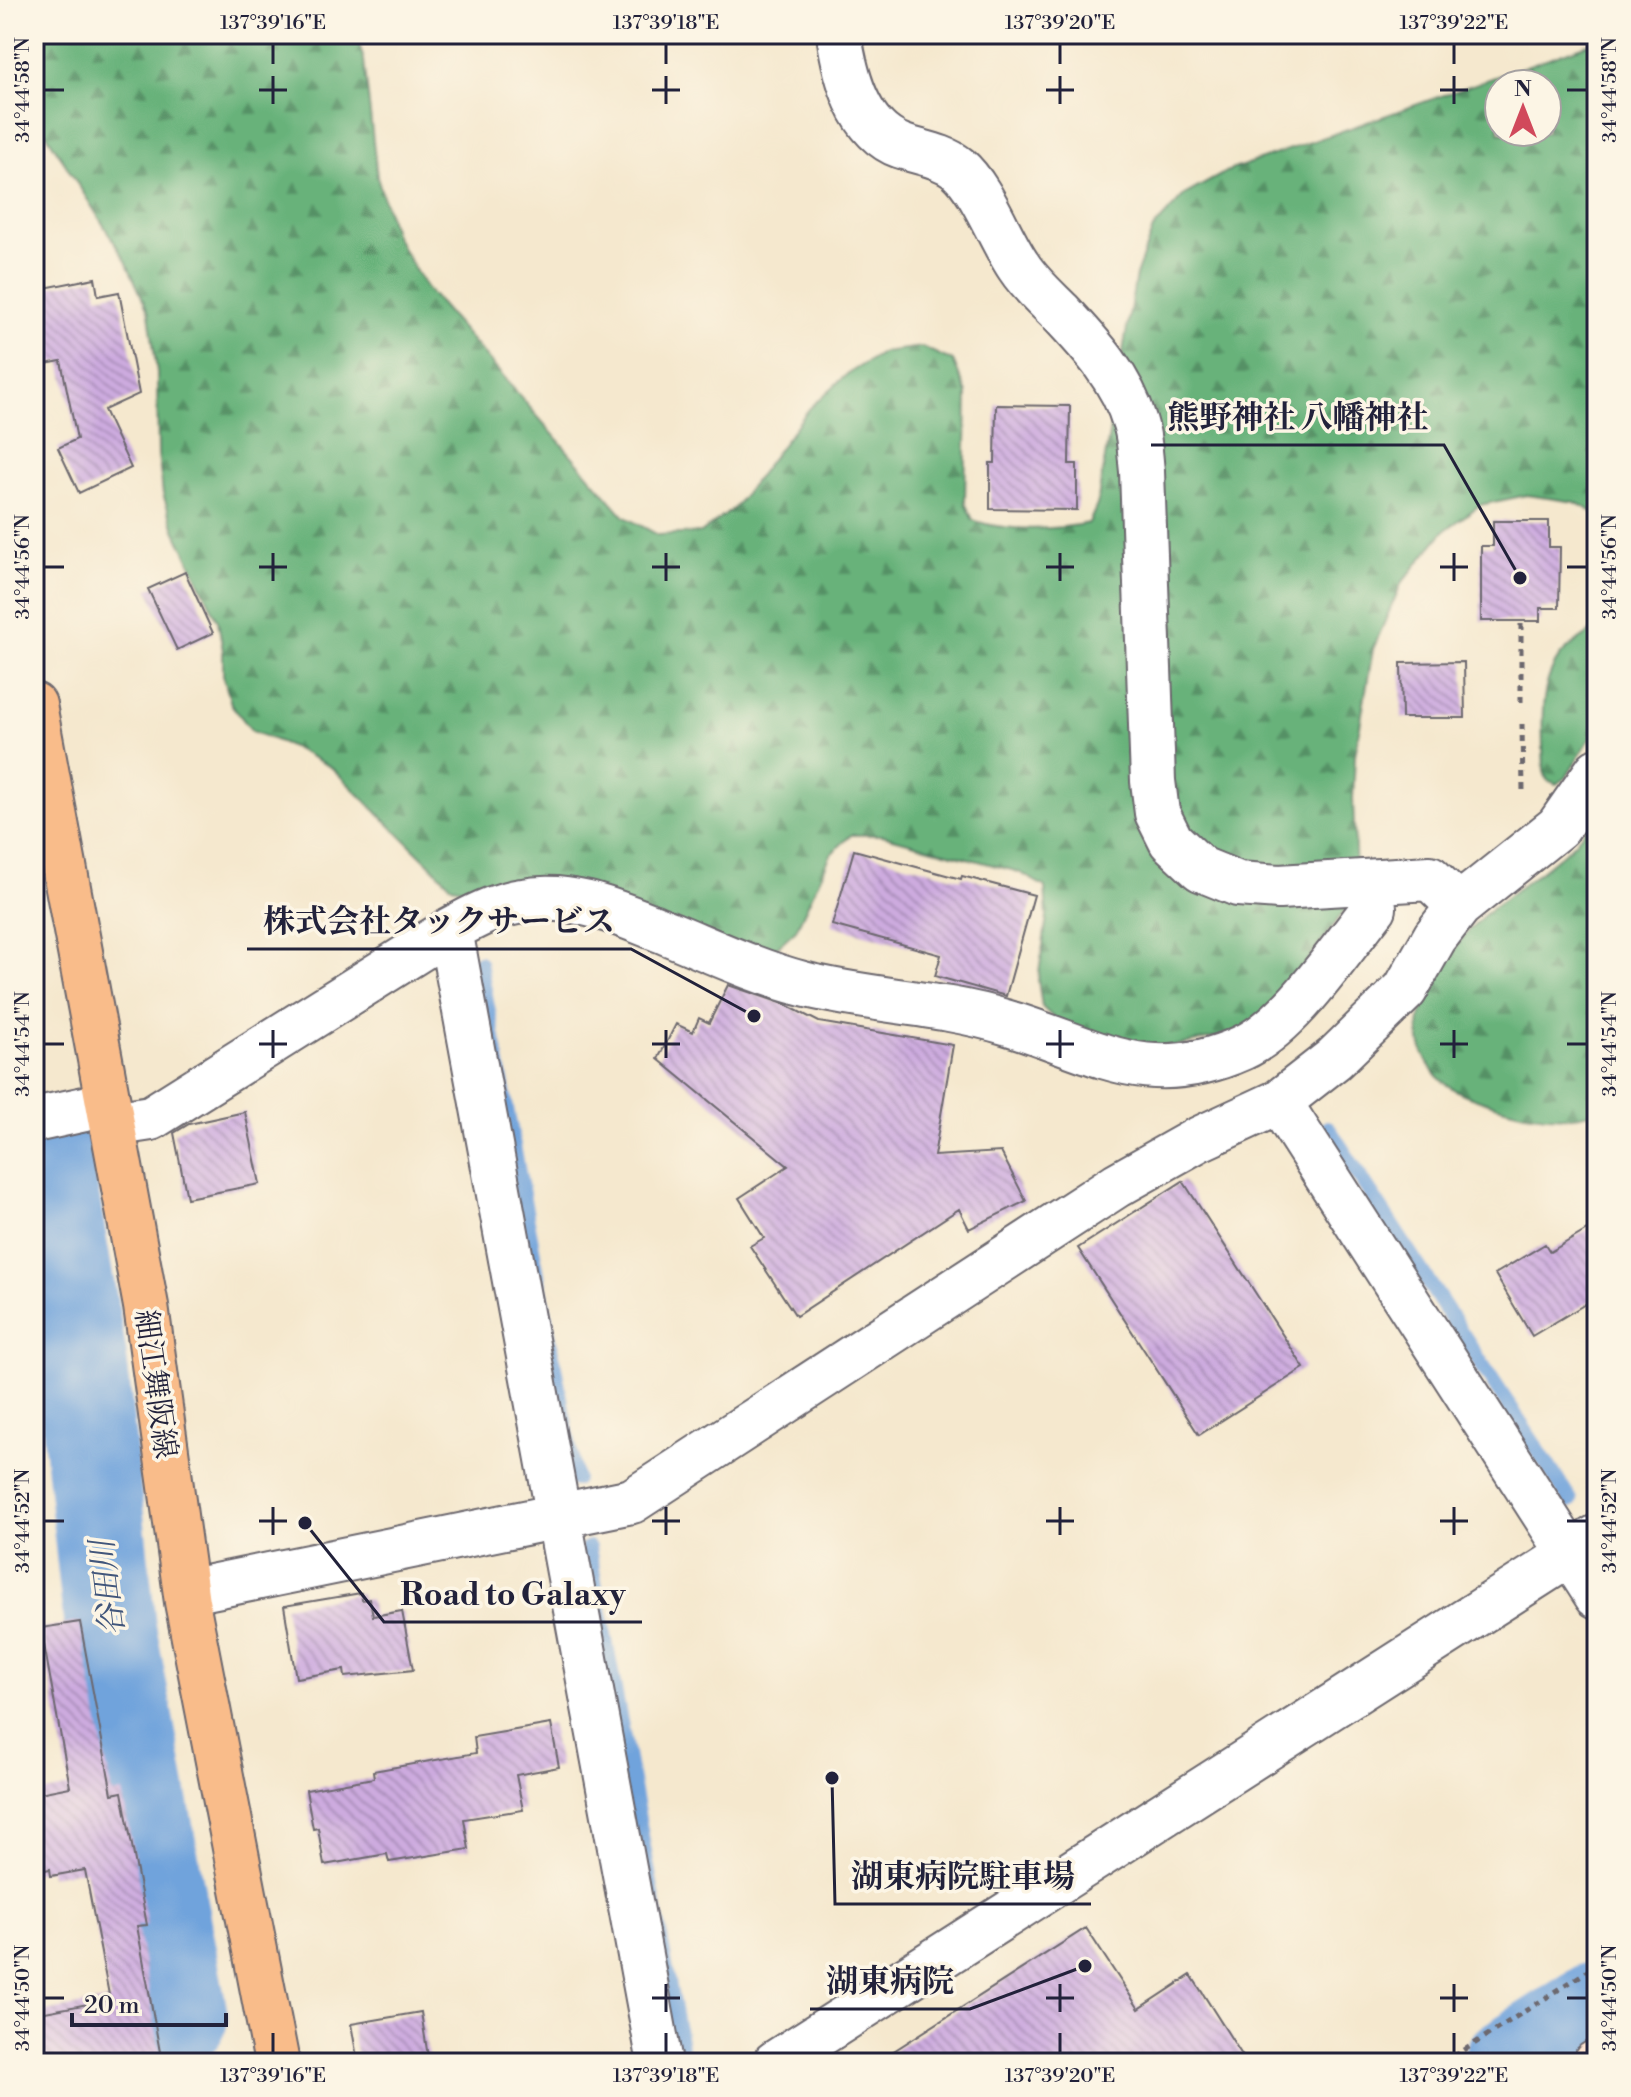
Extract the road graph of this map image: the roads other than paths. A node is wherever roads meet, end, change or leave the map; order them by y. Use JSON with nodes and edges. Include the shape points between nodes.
{"nodes":[{"id":1,"x":839,"y":34,"type":"edge"},
{"id":2,"x":34,"y":705,"type":"edge"},
{"id":3,"x":1597,"y":771,"type":"edge"},
{"id":4,"x":1372,"y":882,"type":"junction"},
{"id":5,"x":1459,"y":906,"type":"junction"},
{"id":6,"x":450,"y":930,"type":"junction"},
{"id":7,"x":1279,"y":1102,"type":"junction"},
{"id":8,"x":110,"y":1114,"type":"junction"},
{"id":9,"x":34,"y":1120,"type":"edge"},
{"id":10,"x":559,"y":1516,"type":"junction"},
{"id":11,"x":1584,"y":1546,"type":"edge"},
{"id":12,"x":186,"y":1592,"type":"junction"},
{"id":13,"x":1597,"y":1596,"type":"edge"},
{"id":14,"x":277,"y":2063,"type":"edge"},
{"id":15,"x":660,"y":2063,"type":"edge"},
{"id":16,"x":775,"y":2063,"type":"edge"}],
"edges":[{"from":1,"to":4,"type":"street","via":[[856,98],[871,124],[893,143],[959,169],[1021,270],[1117,380],[1136,424],[1153,781],[1157,813],[1171,841],[1201,869],[1238,884]]},
{"from":2,"to":8,"type":"main road","name":"細江舞阪線"},
{"from":3,"to":5,"type":"street","via":[[1558,827]]},
{"from":4,"to":5,"type":"street","via":[[1430,878]]},
{"from":4,"to":6,"type":"street","via":[[1374,908],[1285,1018],[1245,1047],[1198,1064],[1148,1067],[1099,1057],[980,1015],[802,984],[603,907],[563,899],[523,900],[485,911]]},
{"from":5,"to":7,"type":"street","via":[[1405,990],[1334,1059]]},
{"from":6,"to":8,"type":"street","via":[[151,1118]]},
{"from":6,"to":10,"type":"street"},
{"from":7,"to":10,"type":"street","via":[[1117,1185],[632,1501]]},
{"from":7,"to":11,"type":"street"},
{"from":8,"to":9,"type":"street"},
{"from":8,"to":12,"type":"main road","name":"細江舞阪線","via":[[146,1306]]},
{"from":10,"to":12,"type":"street"},
{"from":10,"to":15,"type":"street"},
{"from":11,"to":13,"type":"street"},
{"from":11,"to":16,"type":"street"},
{"from":12,"to":14,"type":"main road","name":"細江舞阪線"}]}
